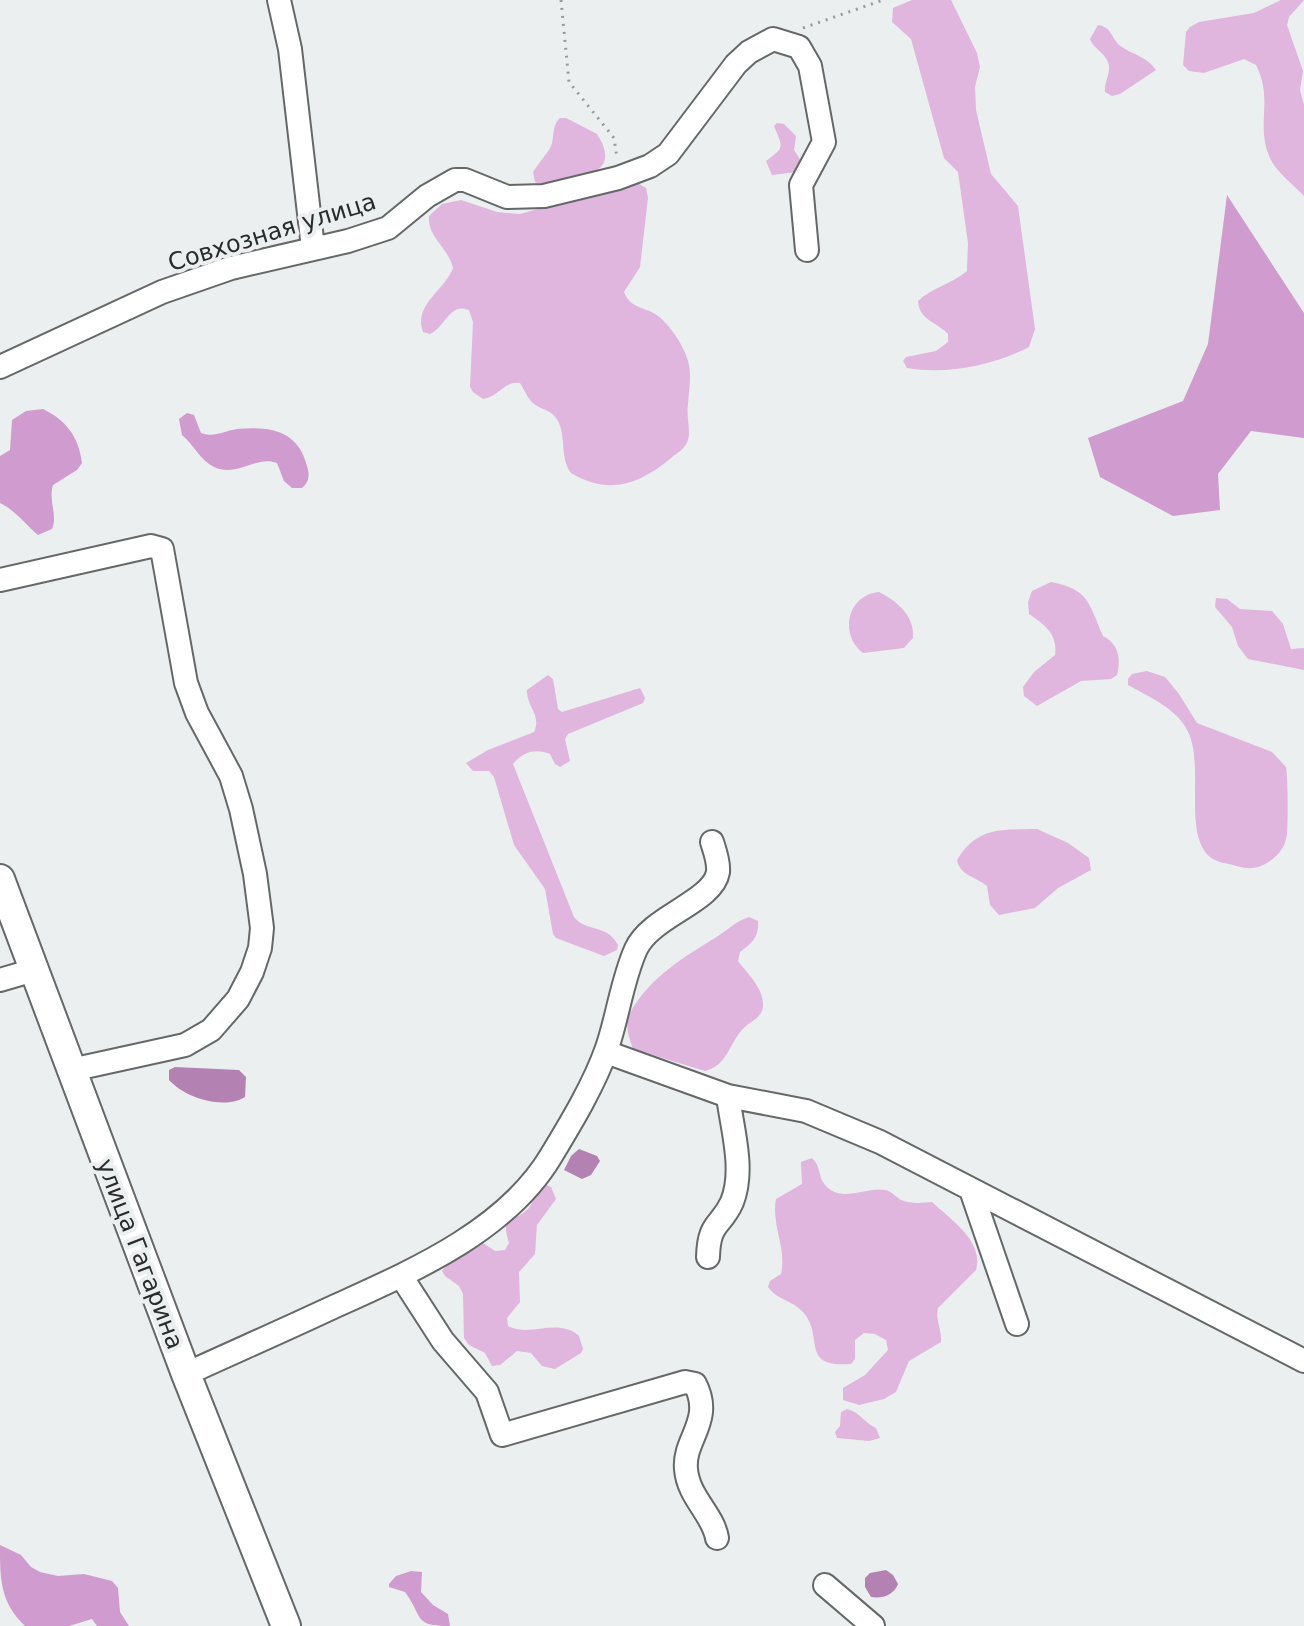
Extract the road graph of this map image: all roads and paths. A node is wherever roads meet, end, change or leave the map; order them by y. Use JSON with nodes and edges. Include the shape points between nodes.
{"nodes":[{"id":1,"x":279,"y":0,"type":"edge"},
{"id":2,"x":561,"y":0,"type":"edge"},
{"id":3,"x":883,"y":0,"type":"edge"},
{"id":4,"x":773,"y":39,"type":"junction"},
{"id":5,"x":618,"y":178,"type":"junction"},
{"id":6,"x":313,"y":248,"type":"junction"},
{"id":7,"x":807,"y":250,"type":"dead end"},
{"id":8,"x":0,"y":367,"type":"edge"},
{"id":9,"x":0,"y":580,"type":"edge"},
{"id":10,"x":712,"y":842,"type":"dead end"},
{"id":11,"x":0,"y":879,"type":"edge"},
{"id":12,"x":34,"y":970,"type":"junction"},
{"id":13,"x":0,"y":980,"type":"edge"},
{"id":14,"x":606,"y":1052,"type":"junction"},
{"id":15,"x":71,"y":1070,"type":"junction"},
{"id":16,"x":728,"y":1096,"type":"junction"},
{"id":17,"x":971,"y":1190,"type":"junction"},
{"id":18,"x":708,"y":1257,"type":"dead end"},
{"id":19,"x":401,"y":1276,"type":"junction"},
{"id":20,"x":1017,"y":1324,"type":"dead end"},
{"id":21,"x":1304,"y":1361,"type":"edge"},
{"id":22,"x":186,"y":1374,"type":"junction"},
{"id":23,"x":717,"y":1538,"type":"dead end"},
{"id":24,"x":825,"y":1585,"type":"dead end"},
{"id":25,"x":286,"y":1626,"type":"edge"},
{"id":26,"x":873,"y":1626,"type":"edge"}],
"edges":[{"from":1,"to":6,"type":"street","via":[[290,49]]},
{"from":2,"to":5,"type":"path","via":[[569,82],[614,138]]},
{"from":3,"to":4,"type":"path"},
{"from":4,"to":5,"type":"street","name":"Совхозная улица","via":[[736,64],[668,154]]},
{"from":4,"to":7,"type":"street","via":[[799,47],[810,66],[824,142],[801,185]]},
{"from":5,"to":6,"type":"street","name":"Совхозная улица","via":[[544,196],[507,197],[455,180],[388,228]]},
{"from":6,"to":8,"type":"street","name":"Совхозная улица","via":[[162,292]]},
{"from":9,"to":15,"type":"street","via":[[151,546],[162,549],[186,683],[231,776],[255,874],[260,948],[238,999],[211,1030],[185,1045]]},
{"from":10,"to":14,"type":"street","via":[[718,873],[712,884],[647,933],[636,950]]},
{"from":11,"to":12,"type":"main road","name":"улица Гагарина"},
{"from":12,"to":13,"type":"street"},
{"from":12,"to":15,"type":"main road","name":"улица Гагарина"},
{"from":14,"to":16,"type":"street"},
{"from":14,"to":19,"type":"street","via":[[549,1159],[528,1187],[491,1223]]},
{"from":15,"to":22,"type":"main road","name":"улица Гагарина"},
{"from":16,"to":17,"type":"street","via":[[806,1111]]},
{"from":16,"to":18,"type":"street","via":[[738,1175],[732,1203],[708,1241]]},
{"from":17,"to":20,"type":"street"},
{"from":17,"to":21,"type":"street"},
{"from":19,"to":22,"type":"street"},
{"from":19,"to":23,"type":"street","via":[[443,1341],[487,1392],[502,1435],[690,1381],[695,1384],[702,1413],[685,1466]]},
{"from":22,"to":25,"type":"main road","name":"улица Гагарина"},
{"from":24,"to":26,"type":"street"}]}
